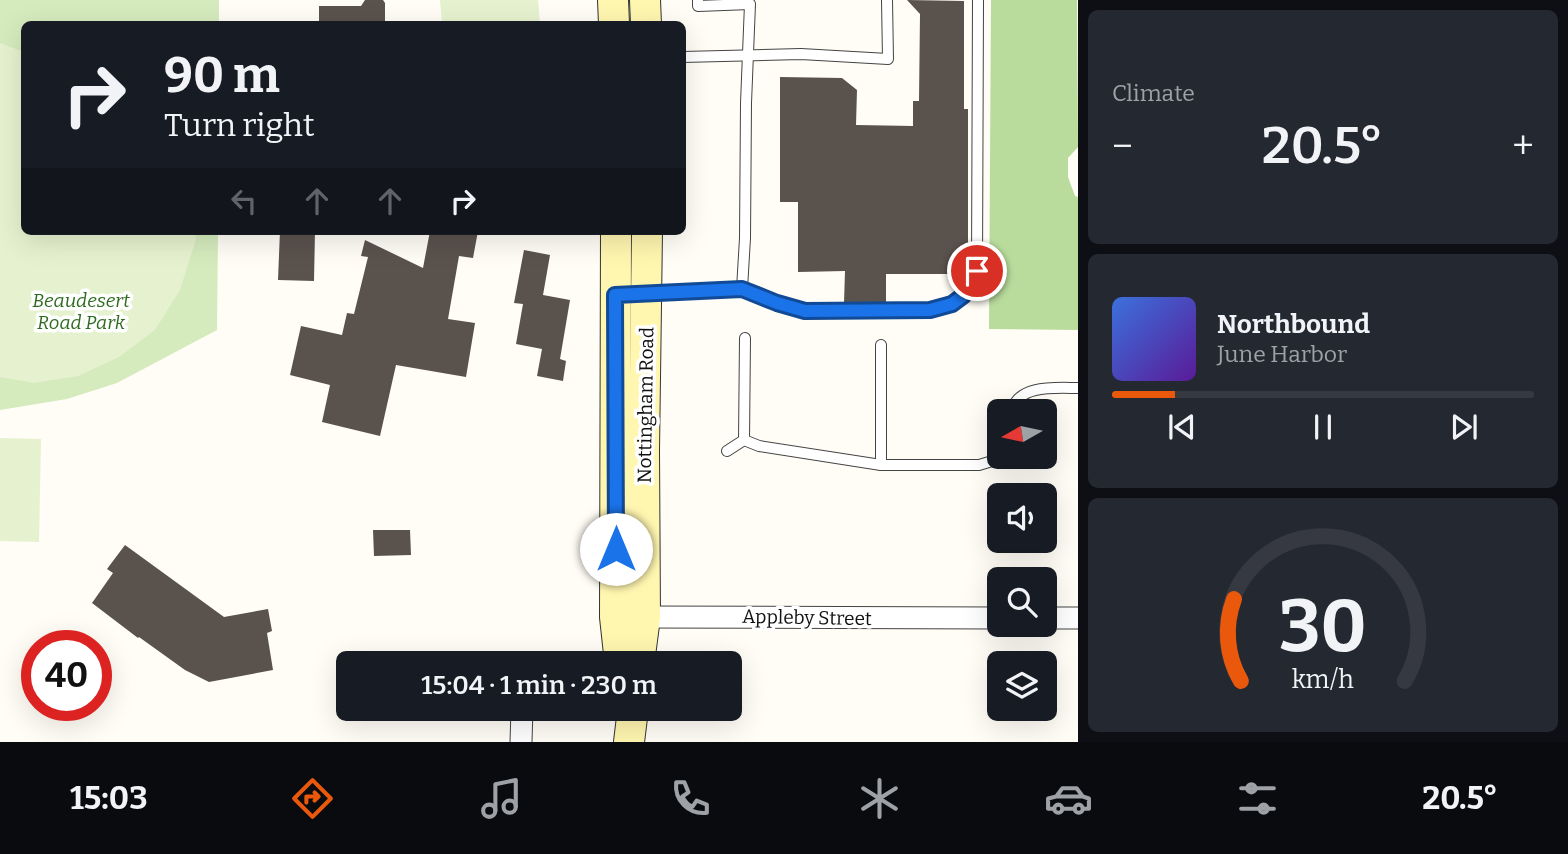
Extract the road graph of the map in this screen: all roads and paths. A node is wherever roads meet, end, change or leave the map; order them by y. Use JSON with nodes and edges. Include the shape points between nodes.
{"nodes":[{"id":1,"x":613,"y":0,"type":"edge"},
{"id":2,"x":645,"y":0,"type":"edge"},
{"id":3,"x":698,"y":0,"type":"edge"},
{"id":4,"x":887,"y":0,"type":"edge"},
{"id":5,"x":978,"y":0,"type":"edge"},
{"id":6,"x":614,"y":21,"type":"edge"},
{"id":7,"x":646,"y":21,"type":"edge"},
{"id":8,"x":750,"y":54,"type":"junction"},
{"id":9,"x":686,"y":57,"type":"edge"},
{"id":10,"x":617,"y":235,"type":"edge"},
{"id":11,"x":646,"y":235,"type":"edge"},
{"id":12,"x":742,"y":289,"type":"junction"},
{"id":13,"x":631,"y":294,"type":"junction"},
{"id":14,"x":746,"y":338,"type":"dead end"},
{"id":15,"x":881,"y":345,"type":"dead end"},
{"id":16,"x":1078,"y":388,"type":"edge"},
{"id":17,"x":1018,"y":399,"type":"edge"},
{"id":18,"x":744,"y":440,"type":"junction"},
{"id":19,"x":727,"y":451,"type":"dead end"},
{"id":20,"x":987,"y":463,"type":"edge"},
{"id":21,"x":881,"y":465,"type":"junction"},
{"id":22,"x":630,"y":617,"type":"junction"},
{"id":23,"x":987,"y":618,"type":"edge"},
{"id":24,"x":1057,"y":618,"type":"edge"},
{"id":25,"x":1078,"y":618,"type":"edge"},
{"id":26,"x":623,"y":651,"type":"edge"},
{"id":27,"x":637,"y":651,"type":"edge"},
{"id":28,"x":522,"y":721,"type":"edge"},
{"id":29,"x":626,"y":721,"type":"edge"},
{"id":30,"x":632,"y":721,"type":"edge"},
{"id":31,"x":521,"y":742,"type":"edge"},
{"id":32,"x":629,"y":742,"type":"edge"}],
"edges":[{"from":1,"to":6,"type":"street"},
{"from":2,"to":7,"type":"street"},
{"from":3,"to":8,"type":"lane","via":[[698,6],[750,4]]},
{"from":4,"to":8,"type":"lane","via":[[888,59]]},
{"from":5,"to":12,"type":"lane","via":[[977,271],[964,295],[930,310],[805,311]]},
{"from":8,"to":9,"type":"lane"},
{"from":8,"to":12,"type":"lane"},
{"from":10,"to":13,"type":"street","name":"Nottingham Road"},
{"from":11,"to":13,"type":"street","name":"Nottingham Road"},
{"from":12,"to":13,"type":"lane"},
{"from":13,"to":22,"type":"street","name":"Nottingham Road"},
{"from":14,"to":18,"type":"lane"},
{"from":15,"to":21,"type":"lane"},
{"from":16,"to":17,"type":"lane","via":[[1040,389]]},
{"from":18,"to":19,"type":"lane"},
{"from":18,"to":21,"type":"lane"},
{"from":20,"to":21,"type":"lane"},
{"from":22,"to":23,"type":"street","name":"Appleby Street"},
{"from":22,"to":26,"type":"street","name":"Nottingham Road"},
{"from":22,"to":27,"type":"street","name":"Nottingham Road"},
{"from":24,"to":25,"type":"street"},
{"from":28,"to":31,"type":"street"},
{"from":29,"to":32,"type":"street"},
{"from":30,"to":32,"type":"street"}]}
